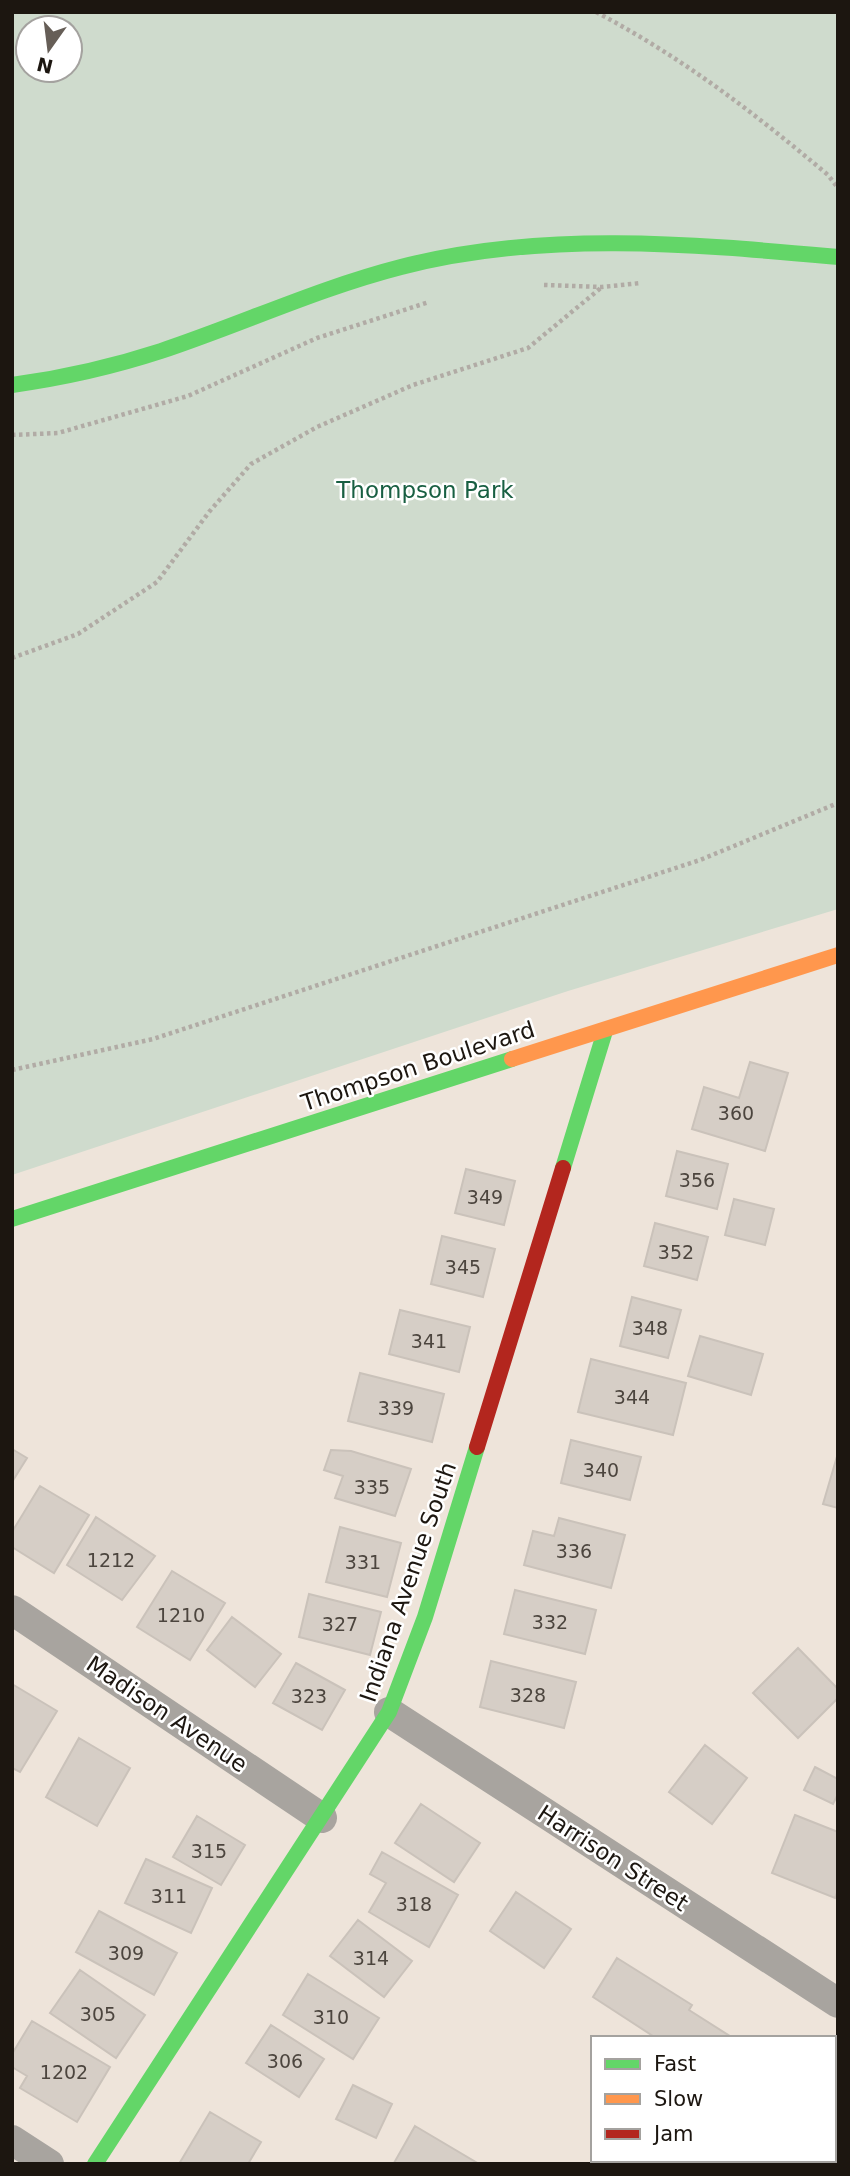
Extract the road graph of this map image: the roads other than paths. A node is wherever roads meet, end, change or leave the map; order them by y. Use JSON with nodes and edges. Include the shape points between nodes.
{"nodes":[{"id":1,"x":838,"y":257,"type":"edge"},
{"id":2,"x":12,"y":385,"type":"edge"},
{"id":3,"x":838,"y":955,"type":"edge"},
{"id":4,"x":605,"y":1031,"type":"junction"},
{"id":5,"x":12,"y":1219,"type":"edge"},
{"id":6,"x":12,"y":1610,"type":"edge"},
{"id":7,"x":390,"y":1713,"type":"junction"},
{"id":8,"x":321,"y":1818,"type":"junction"},
{"id":9,"x":838,"y":2003,"type":"edge"},
{"id":10,"x":12,"y":2140,"type":"edge"},
{"id":11,"x":49,"y":2164,"type":"edge"},
{"id":12,"x":95,"y":2164,"type":"edge"}],
"edges":[{"from":1,"to":2,"type":"street","via":[[755,249],[554,243],[481,250],[325,289],[129,363]]},
{"from":3,"to":4,"type":"street","name":"Thompson Boulevard"},
{"from":4,"to":5,"type":"street","name":"Thompson Boulevard"},
{"from":4,"to":7,"type":"street","name":"Indiana Avenue South","via":[[425,1617]]},
{"from":6,"to":8,"type":"street","name":"Madison Avenue"},
{"from":7,"to":8,"type":"street","name":"Indiana Avenue South"},
{"from":7,"to":9,"type":"street","name":"Harrison Street"},
{"from":8,"to":12,"type":"street","name":"Indiana Avenue South"},
{"from":10,"to":11,"type":"street"}]}
